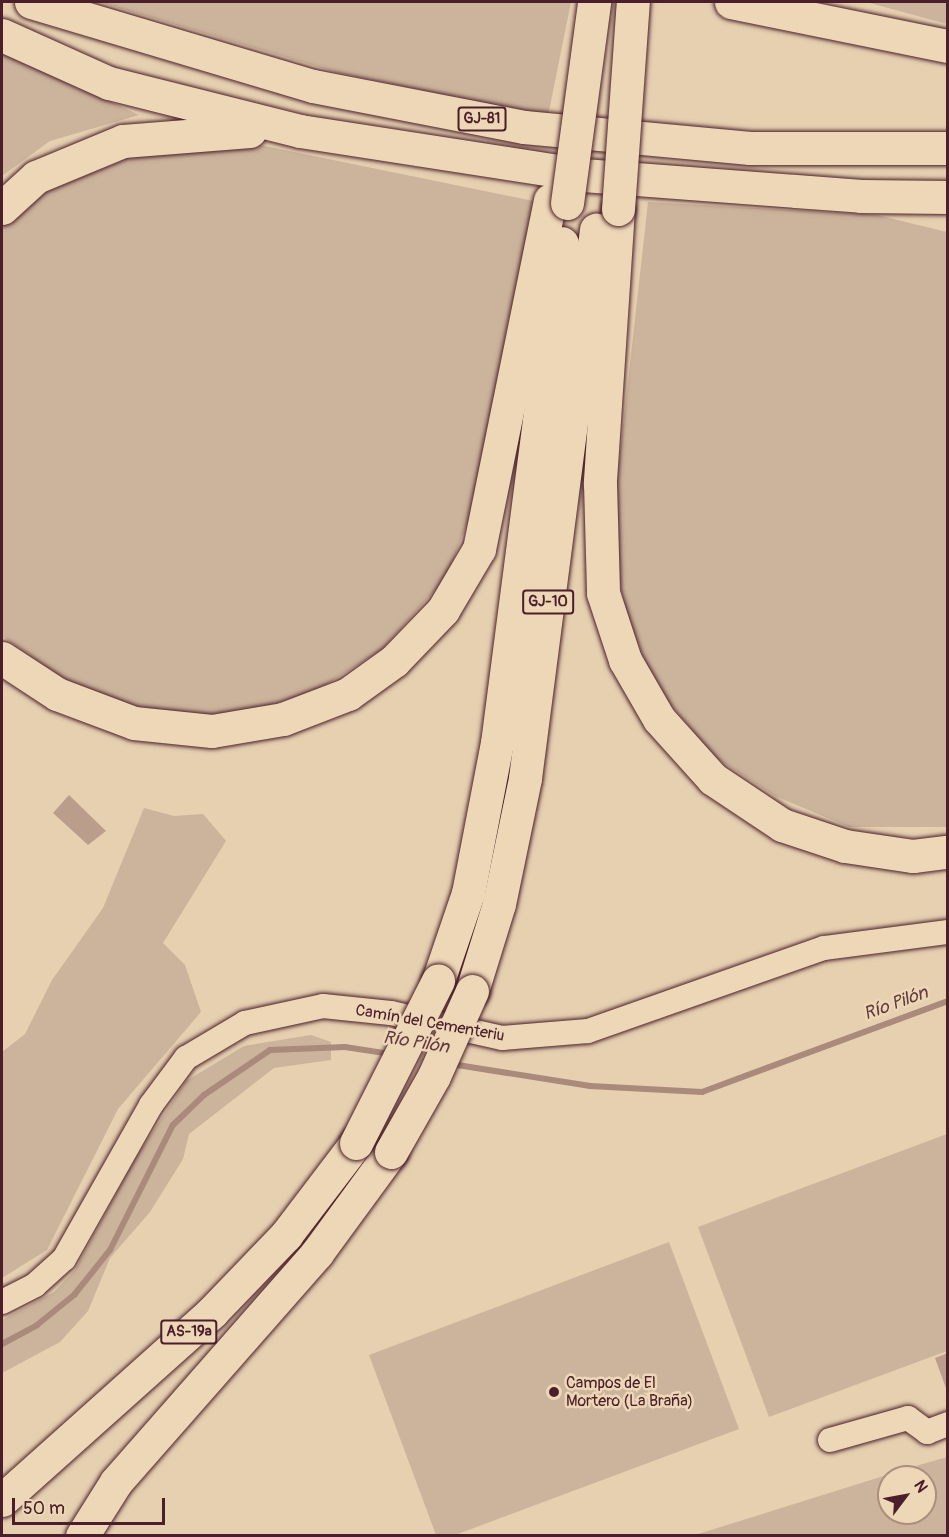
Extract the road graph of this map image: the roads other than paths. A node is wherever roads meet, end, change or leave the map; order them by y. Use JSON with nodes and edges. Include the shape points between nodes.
{"nodes":[{"id":1,"x":31,"y":2,"type":"edge"},
{"id":2,"x":594,"y":2,"type":"edge"},
{"id":3,"x":627,"y":2,"type":"edge"},
{"id":4,"x":633,"y":2,"type":"edge"},
{"id":5,"x":731,"y":2,"type":"edge"},
{"id":6,"x":2,"y":35,"type":"edge"},
{"id":7,"x":948,"y":46,"type":"edge"},
{"id":8,"x":300,"y":131,"type":"junction"},
{"id":9,"x":948,"y":148,"type":"edge"},
{"id":10,"x":861,"y":196,"type":"junction"},
{"id":11,"x":948,"y":197,"type":"edge"},
{"id":12,"x":559,"y":201,"type":"junction"},
{"id":13,"x":2,"y":208,"type":"edge"},
{"id":14,"x":609,"y":208,"type":"junction"},
{"id":15,"x":948,"y":216,"type":"edge"},
{"id":16,"x":2,"y":658,"type":"edge"},
{"id":17,"x":948,"y":852,"type":"edge"},
{"id":18,"x":948,"y":932,"type":"edge"},
{"id":19,"x":356,"y":1143,"type":"joint"},
{"id":20,"x":391,"y":1152,"type":"joint"},
{"id":21,"x":2,"y":1302,"type":"edge"},
{"id":22,"x":948,"y":1424,"type":"edge"},
{"id":23,"x":830,"y":1440,"type":"dead end"},
{"id":24,"x":2,"y":1500,"type":"edge"},
{"id":25,"x":82,"y":1536,"type":"edge"}],
"edges":[{"from":1,"to":9,"type":"highway","number":"GJ-81","via":[[313,86],[524,127],[750,148]]},
{"from":2,"to":12,"type":"highway","bridge":true},
{"from":3,"to":14,"type":"highway"},
{"from":4,"to":14,"type":"highway","bridge":true},
{"from":5,"to":7,"type":"highway"},
{"from":6,"to":8,"type":"highway","via":[[109,82]]},
{"from":8,"to":10,"type":"highway","via":[[583,175]]},
{"from":8,"to":13,"type":"highway","via":[[202,131],[123,141],[36,177]]},
{"from":10,"to":11,"type":"highway"},
{"from":10,"to":15,"type":"highway"},
{"from":12,"to":16,"type":"highway","via":[[479,549],[443,610],[394,661],[348,694],[283,719],[212,731],[134,723],[57,694]]},
{"from":12,"to":19,"type":"highway","number":"GJ-10","bridge":true,"via":[[497,743],[468,893],[438,981]]},
{"from":14,"to":17,"type":"highway","via":[[600,483],[603,593],[626,660],[659,719],[713,778],[782,825],[845,846],[913,856]]},
{"from":14,"to":20,"type":"highway","number":"GJ-10","bridge":true,"via":[[525,777],[499,904],[472,991],[434,1076]]},
{"from":18,"to":21,"type":"street","name":"Camín del Cementeriu","via":[[824,948],[588,1031],[502,1038],[391,1013],[323,1006],[245,1023],[186,1058],[151,1105],[64,1259],[35,1285]]},
{"from":19,"to":24,"type":"highway","number":"AS-19a","via":[[286,1235],[212,1312]]},
{"from":20,"to":25,"type":"highway","number":"AS-19a","via":[[317,1253],[116,1482]]},
{"from":22,"to":23,"type":"street","via":[[927,1432],[908,1418]]}]}
